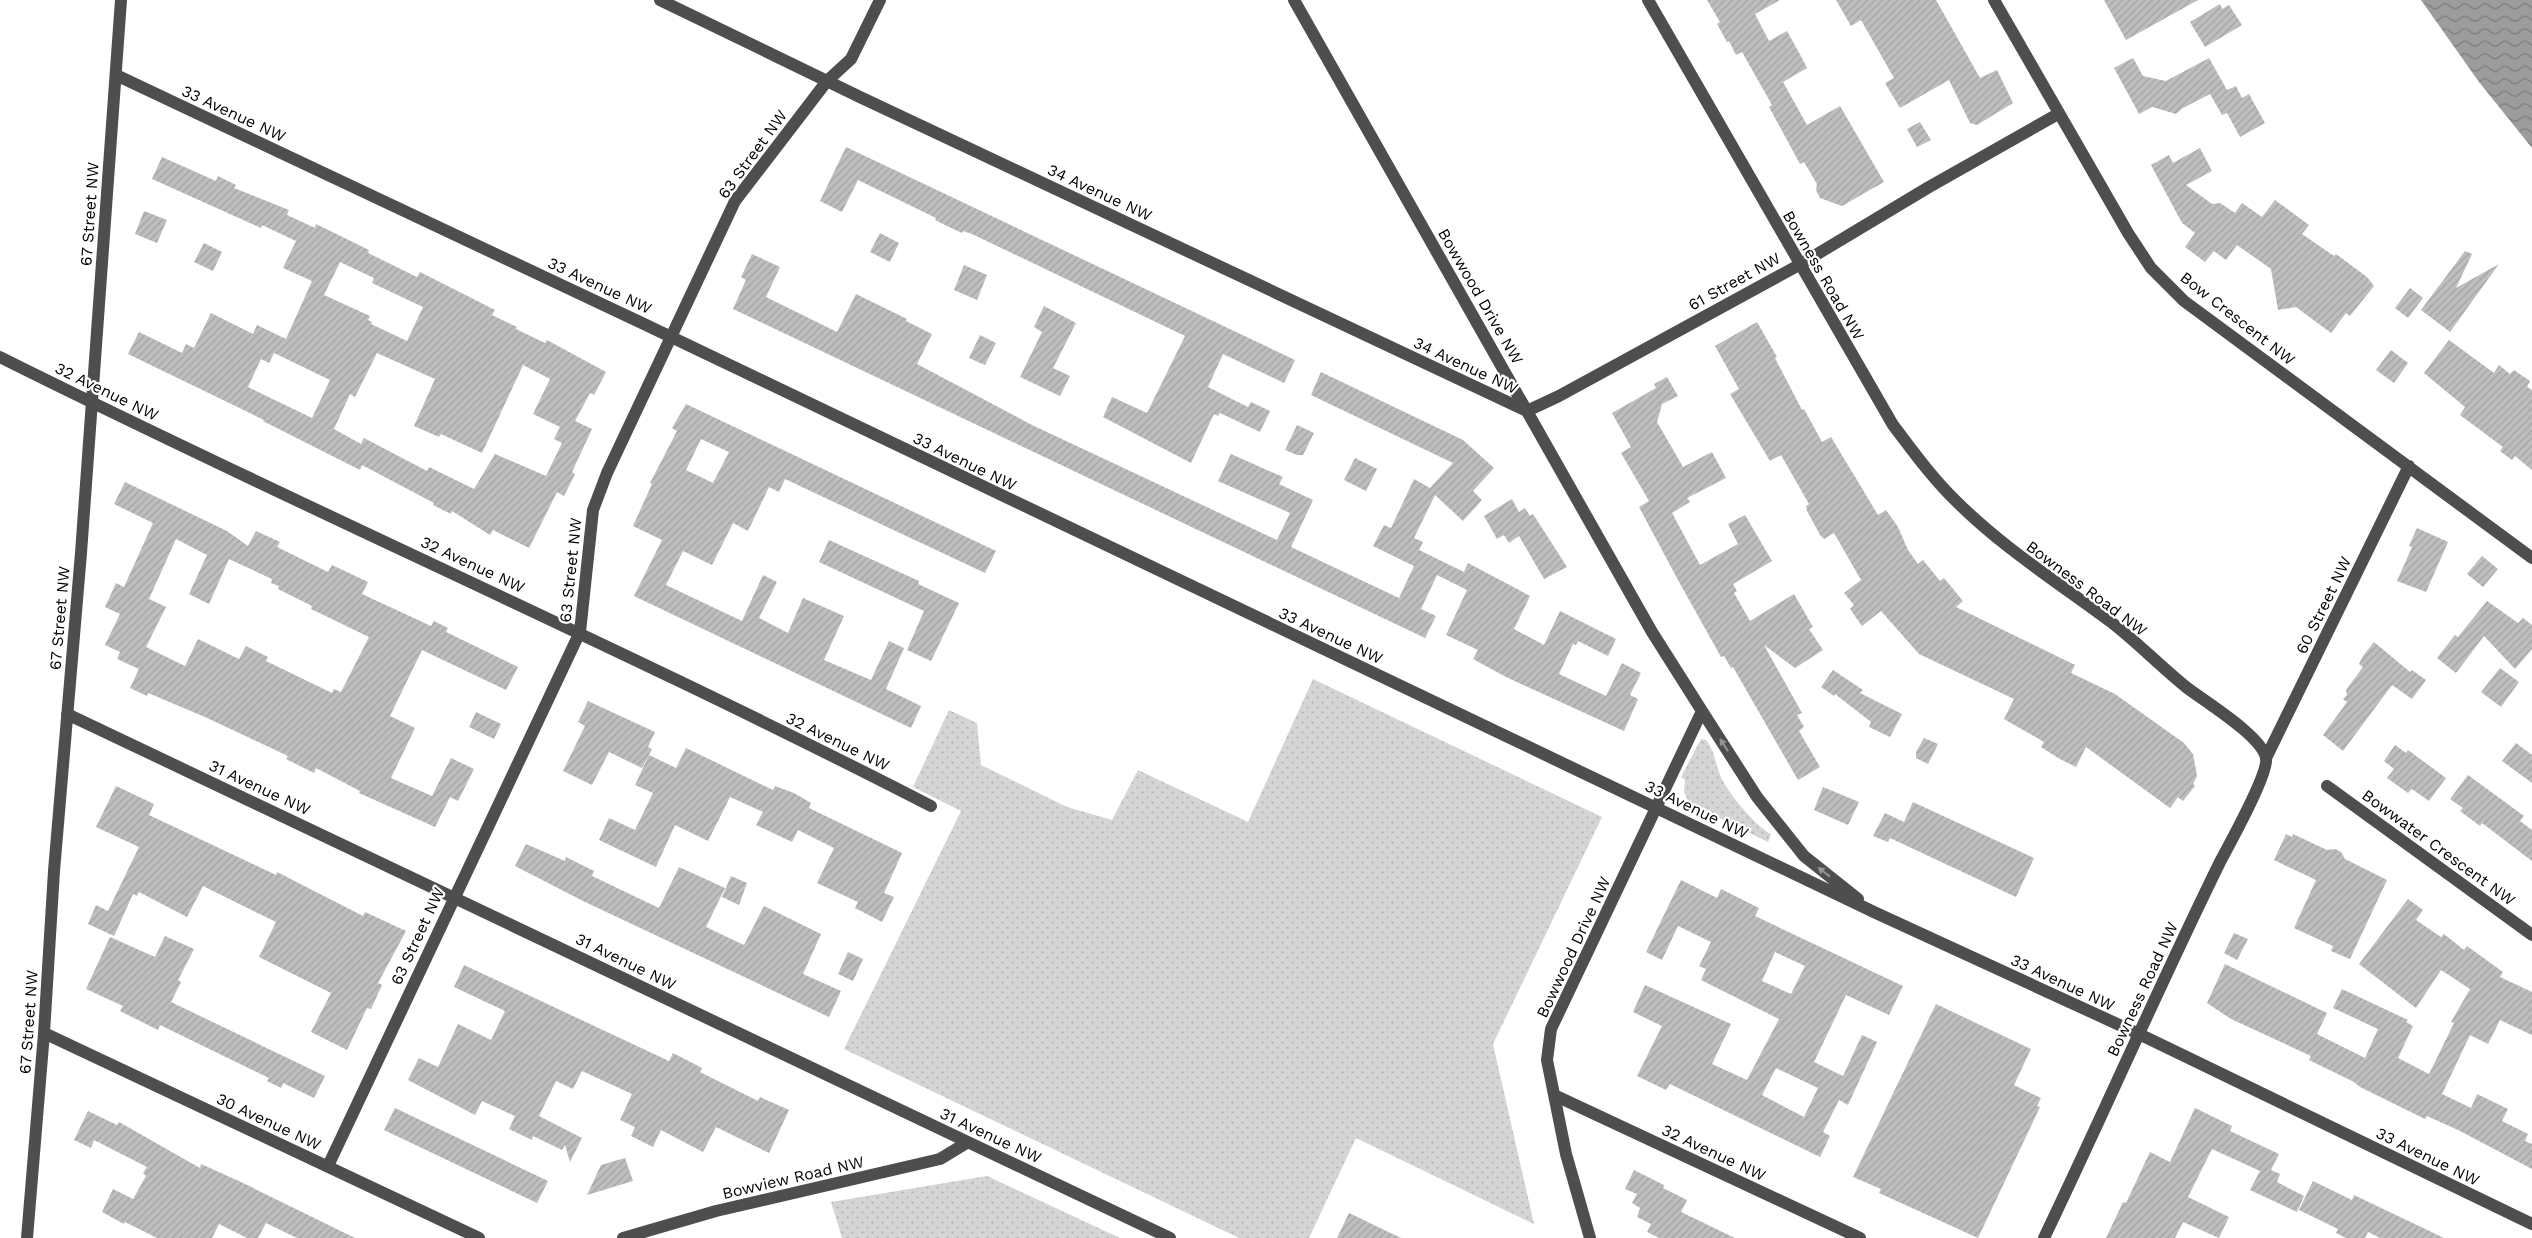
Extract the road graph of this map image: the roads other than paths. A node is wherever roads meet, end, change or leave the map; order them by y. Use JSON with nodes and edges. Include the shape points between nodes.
{"nodes":[{"id":1,"x":121,"y":0,"type":"edge"},
{"id":2,"x":660,"y":0,"type":"edge"},
{"id":3,"x":880,"y":0,"type":"edge"},
{"id":4,"x":1648,"y":0,"type":"edge"},
{"id":5,"x":1994,"y":0,"type":"edge"},
{"id":6,"x":1299,"y":2,"type":"edge"},
{"id":7,"x":116,"y":75,"type":"junction"},
{"id":8,"x":827,"y":82,"type":"junction"},
{"id":9,"x":2058,"y":114,"type":"junction"},
{"id":10,"x":1799,"y":264,"type":"junction"},
{"id":11,"x":671,"y":337,"type":"junction"},
{"id":12,"x":0,"y":357,"type":"edge"},
{"id":13,"x":92,"y":402,"type":"junction"},
{"id":14,"x":1527,"y":411,"type":"junction"},
{"id":15,"x":2409,"y":466,"type":"junction"},
{"id":16,"x":2532,"y":558,"type":"edge"},
{"id":17,"x":580,"y":632,"type":"junction"},
{"id":18,"x":1702,"y":711,"type":"junction"},
{"id":19,"x":68,"y":714,"type":"junction"},
{"id":20,"x":2266,"y":758,"type":"junction"},
{"id":21,"x":2327,"y":786,"type":"dead end"},
{"id":22,"x":931,"y":806,"type":"dead end"},
{"id":23,"x":1656,"y":807,"type":"junction"},
{"id":24,"x":453,"y":896,"type":"junction"},
{"id":25,"x":1876,"y":913,"type":"junction"},
{"id":26,"x":2532,"y":935,"type":"edge"},
{"id":27,"x":44,"y":1033,"type":"junction"},
{"id":28,"x":2139,"y":1034,"type":"junction"},
{"id":29,"x":1554,"y":1095,"type":"junction"},
{"id":30,"x":968,"y":1142,"type":"junction"},
{"id":31,"x":328,"y":1166,"type":"junction"},
{"id":32,"x":2532,"y":1224,"type":"edge"},
{"id":33,"x":664,"y":1233,"type":"edge"},
{"id":34,"x":27,"y":1238,"type":"edge"},
{"id":35,"x":479,"y":1238,"type":"edge"},
{"id":36,"x":623,"y":1238,"type":"edge"},
{"id":37,"x":1170,"y":1238,"type":"edge"},
{"id":38,"x":1590,"y":1238,"type":"edge"},
{"id":39,"x":1860,"y":1238,"type":"edge"},
{"id":40,"x":2044,"y":1238,"type":"edge"}],
"edges":[{"from":1,"to":7,"type":"street","name":"67 Street NW"},
{"from":2,"to":8,"type":"street","name":"34 Avenue NW"},
{"from":3,"to":8,"type":"street","name":"63 Street NW","via":[[851,59]]},
{"from":4,"to":10,"type":"street","name":"Bowness Road NW"},
{"from":5,"to":9,"type":"street","name":"Bow Crescent NW"},
{"from":6,"to":14,"type":"street","name":"Bowwood Drive NW"},
{"from":7,"to":11,"type":"street","name":"33 Avenue NW"},
{"from":7,"to":13,"type":"street","name":"67 Street NW"},
{"from":8,"to":11,"type":"street","name":"63 Street NW","via":[[735,201]]},
{"from":8,"to":14,"type":"street","name":"34 Avenue NW"},
{"from":9,"to":10,"type":"street","name":"61 Street NW"},
{"from":9,"to":15,"type":"street","name":"Bow Crescent NW","via":[[2128,233],[2151,268],[2170,288]]},
{"from":10,"to":14,"type":"street","name":"61 Street NW"},
{"from":10,"to":20,"type":"street","name":"Bowness Road NW","via":[[1893,425],[1956,502],[2008,548],[2114,624],[2180,682],[2256,741]]},
{"from":11,"to":17,"type":"street","name":"63 Street NW","via":[[593,510]]},
{"from":11,"to":23,"type":"street","name":"33 Avenue NW"},
{"from":12,"to":13,"type":"street","name":"32 Avenue NW"},
{"from":13,"to":17,"type":"street","name":"32 Avenue NW"},
{"from":13,"to":19,"type":"street","name":"67 Street NW"},
{"from":14,"to":18,"type":"street","name":"Bowwood Drive NW","via":[[1652,632]]},
{"from":15,"to":16,"type":"street","name":"Bow Crescent NW"},
{"from":15,"to":20,"type":"street","name":"60 Street NW"},
{"from":17,"to":22,"type":"street","name":"32 Avenue NW"},
{"from":17,"to":24,"type":"street","name":"63 Street NW"},
{"from":18,"to":23,"type":"street","name":"Bowwood Drive NW"},
{"from":25,"to":18,"type":"street","name":"Bowwood Drive NW","one_way":true,"via":[[1804,856],[1757,797]]},
{"from":19,"to":24,"type":"street","name":"31 Avenue NW"},
{"from":19,"to":27,"type":"street","name":"67 Street NW"},
{"from":20,"to":28,"type":"street","name":"Bowness Road NW","via":[[2257,787]]},
{"from":21,"to":26,"type":"street","name":"Bowwater Crescent NW"},
{"from":23,"to":25,"type":"street","name":"33 Avenue NW"},
{"from":23,"to":29,"type":"street","name":"Bowwood Drive NW","via":[[1551,1029],[1546,1060]]},
{"from":24,"to":30,"type":"street","name":"31 Avenue NW"},
{"from":24,"to":31,"type":"street","name":"63 Street NW"},
{"from":25,"to":28,"type":"street","name":"33 Avenue NW"},
{"from":27,"to":31,"type":"street","name":"30 Avenue NW"},
{"from":27,"to":34,"type":"street","name":"67 Street NW"},
{"from":28,"to":32,"type":"street","name":"33 Avenue NW"},
{"from":28,"to":40,"type":"street","name":"Bowness Road NW"},
{"from":29,"to":38,"type":"street","name":"Bowwood Drive NW","via":[[1566,1154]]},
{"from":29,"to":39,"type":"street","name":"32 Avenue NW"},
{"from":30,"to":33,"type":"street","name":"Bowview Road NW","via":[[940,1159],[716,1211]]},
{"from":30,"to":37,"type":"street","name":"31 Avenue NW"},
{"from":31,"to":35,"type":"street","name":"30 Avenue NW"},
{"from":33,"to":36,"type":"street","name":"Bowview Road NW"}]}
